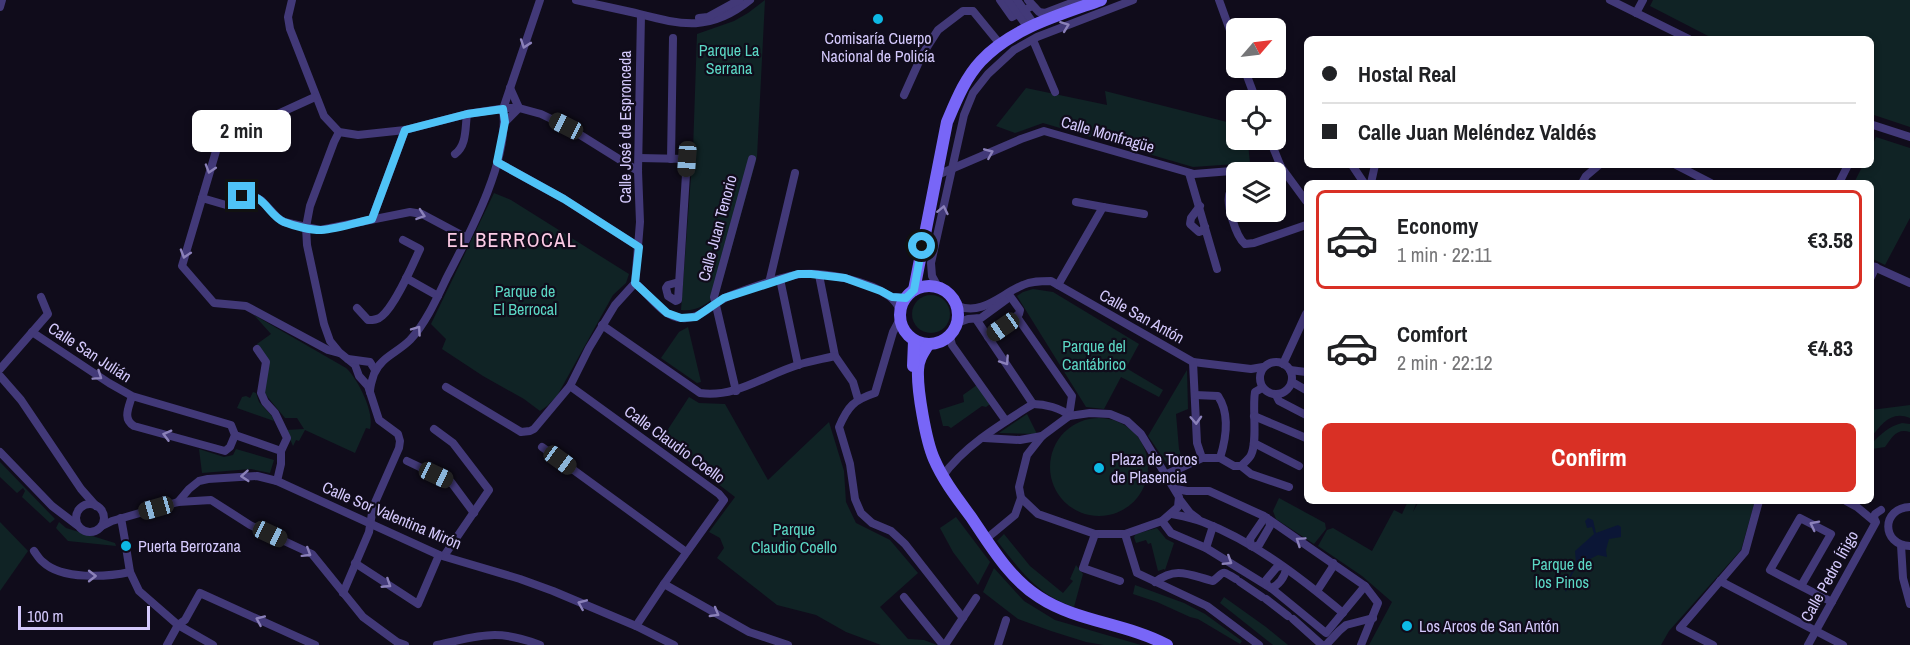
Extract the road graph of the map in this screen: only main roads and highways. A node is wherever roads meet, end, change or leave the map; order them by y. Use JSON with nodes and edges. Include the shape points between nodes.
{"nodes":[{"id":1,"x":1101,"y":0,"type":"edge"},
{"id":2,"x":918,"y":262,"type":"junction"},
{"id":3,"x":934,"y":286,"type":"junction"},
{"id":4,"x":910,"y":294,"type":"junction"},
{"id":5,"x":914,"y":340,"type":"junction"},
{"id":6,"x":928,"y":345,"type":"junction"},
{"id":7,"x":1155,"y":645,"type":"edge"},
{"id":8,"x":1167,"y":645,"type":"edge"}],
"edges":[{"from":1,"to":2,"type":"main road","via":[[1000,44],[968,78],[947,122]]},
{"from":2,"to":3,"type":"main road","via":[[922,276]]},
{"from":2,"to":4,"type":"main road"},
{"from":3,"to":4,"type":"main road"},
{"from":3,"to":6,"type":"main road","via":[[953,298],[959,314],[950,337]]},
{"from":4,"to":5,"type":"main road","via":[[899,322]]},
{"from":5,"to":6,"type":"main road"},
{"from":5,"to":7,"type":"main road","via":[[913,372],[924,445],[964,517],[1008,575],[1033,601],[1059,616]]},
{"from":6,"to":8,"type":"main road","via":[[921,354],[918,371],[933,457],[942,477],[986,540],[1021,583],[1053,606]]}]}
